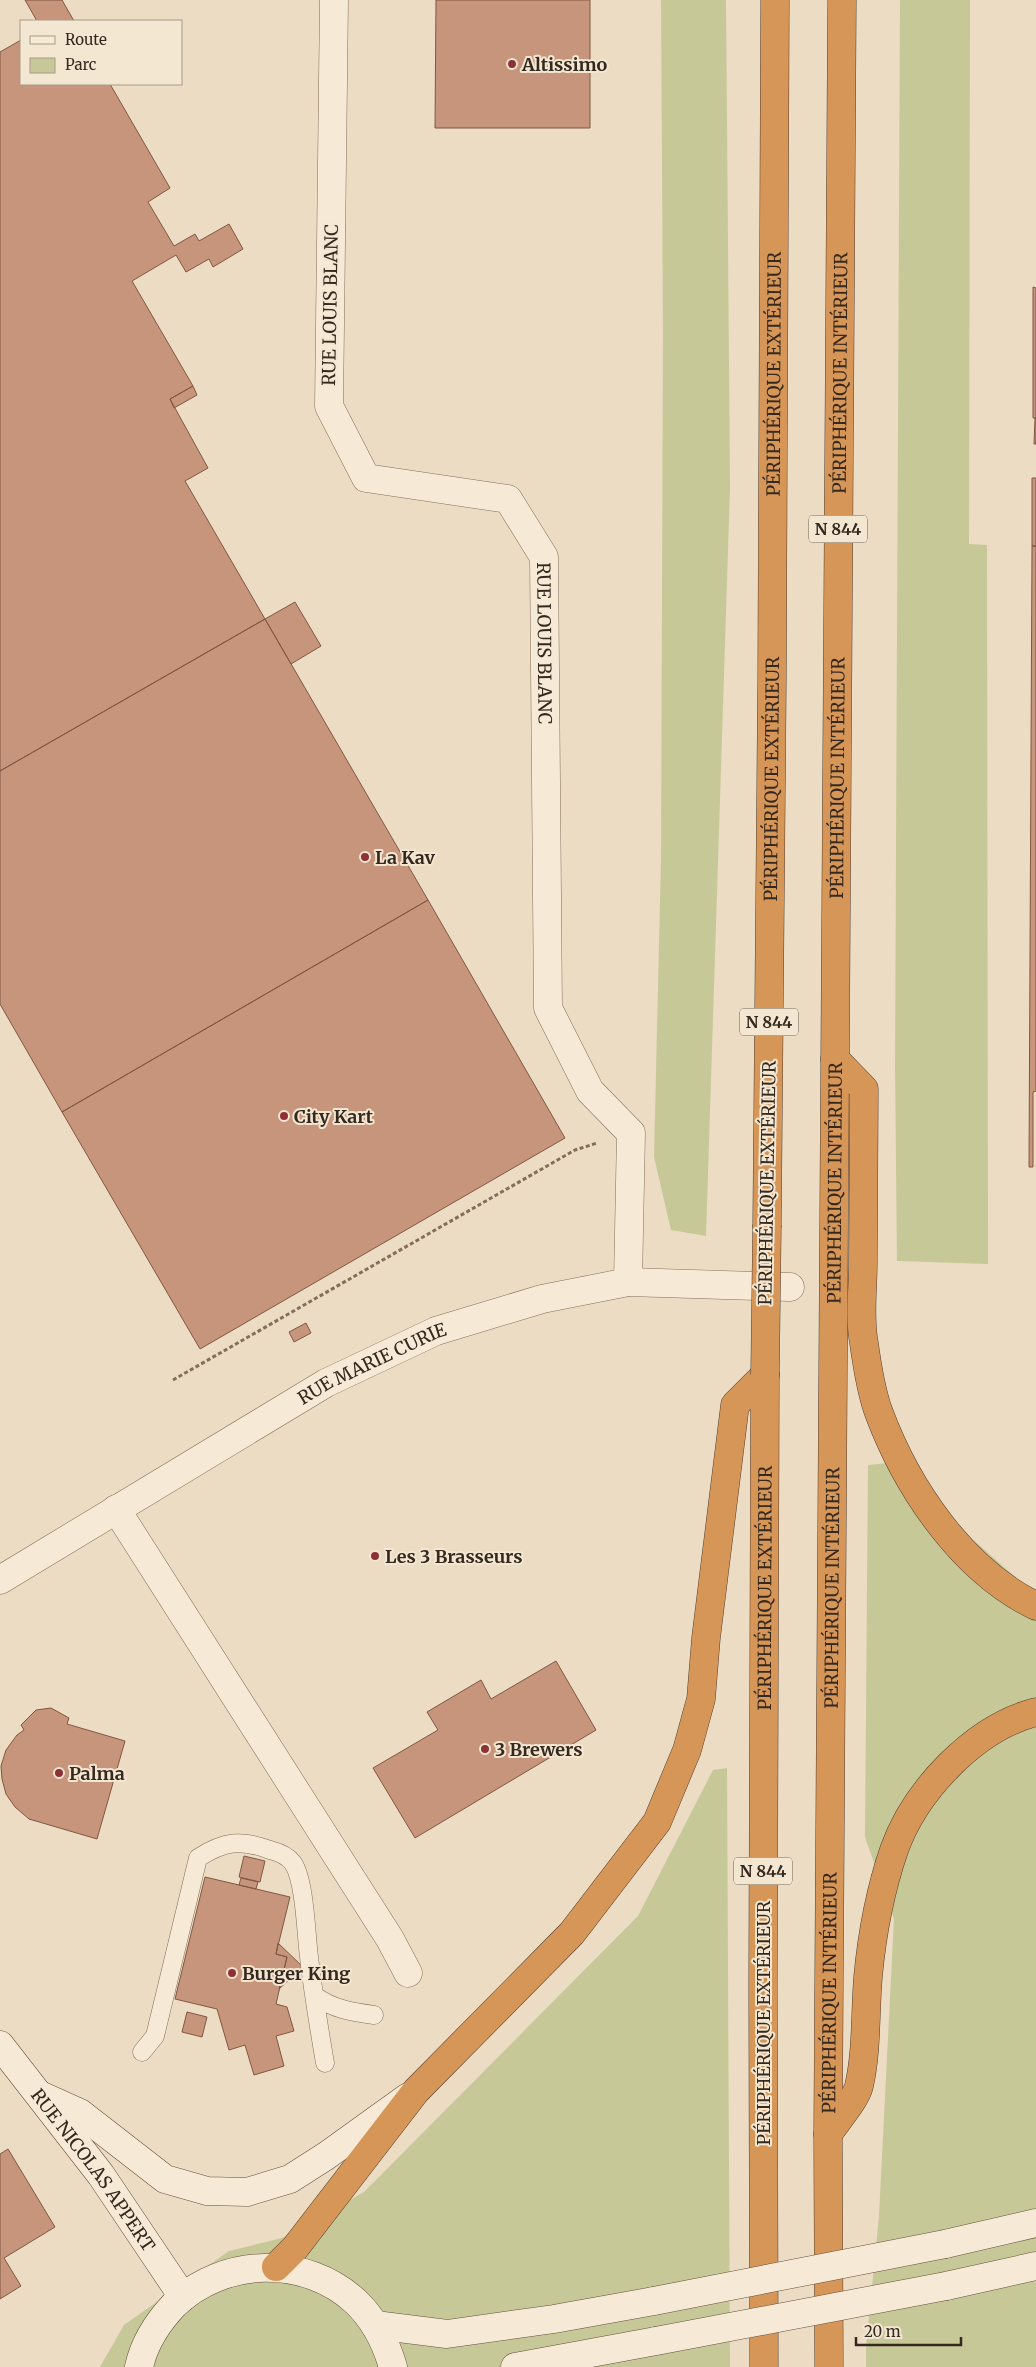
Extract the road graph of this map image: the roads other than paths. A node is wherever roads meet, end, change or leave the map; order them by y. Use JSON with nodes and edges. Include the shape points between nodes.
{"nodes":[{"id":1,"x":334,"y":0,"type":"edge"},
{"id":2,"x":775,"y":0,"type":"edge"},
{"id":3,"x":842,"y":0,"type":"edge"},
{"id":4,"x":835,"y":1059,"type":"junction"},
{"id":5,"x":628,"y":1282,"type":"junction"},
{"id":6,"x":790,"y":1287,"type":"dead end"},
{"id":7,"x":765,"y":1375,"type":"junction"},
{"id":8,"x":116,"y":1509,"type":"junction"},
{"id":9,"x":0,"y":1580,"type":"edge"},
{"id":10,"x":1036,"y":1606,"type":"edge"},
{"id":11,"x":1036,"y":1712,"type":"edge"},
{"id":12,"x":408,"y":1973,"type":"dead end"},
{"id":13,"x":315,"y":1996,"type":"junction"},
{"id":14,"x":374,"y":2015,"type":"dead end"},
{"id":15,"x":0,"y":2045,"type":"edge"},
{"id":16,"x":142,"y":2052,"type":"dead end"},
{"id":17,"x":325,"y":2063,"type":"dead end"},
{"id":18,"x":416,"y":2091,"type":"junction"},
{"id":19,"x":40,"y":2095,"type":"junction"},
{"id":20,"x":828,"y":2134,"type":"junction"},
{"id":21,"x":1036,"y":2223,"type":"edge"},
{"id":22,"x":1036,"y":2266,"type":"edge"},
{"id":23,"x":276,"y":2267,"type":"junction"},
{"id":24,"x":183,"y":2297,"type":"junction"},
{"id":25,"x":375,"y":2325,"type":"junction"},
{"id":26,"x":139,"y":2367,"type":"edge"},
{"id":27,"x":393,"y":2367,"type":"edge"},
{"id":28,"x":515,"y":2367,"type":"edge"},
{"id":29,"x":764,"y":2367,"type":"edge"},
{"id":30,"x":829,"y":2367,"type":"edge"}],
"edges":[{"from":1,"to":5,"type":"street","name":"RUE LOUIS BLANC","via":[[329,406],[366,478],[508,500],[544,557],[548,1008],[590,1092],[631,1133]]},
{"from":2,"to":7,"type":"highway","name":"PÉRIPHÉRIQUE EXTÉRIEUR","number":"N 844","bridge":true},
{"from":3,"to":4,"type":"highway","name":"PÉRIPHÉRIQUE INTÉRIEUR","number":"N 844"},
{"from":4,"to":10,"type":"highway","via":[[864,1089],[863,1341],[878,1411],[894,1451],[934,1516],[957,1544],[991,1576]]},
{"from":4,"to":20,"type":"highway","name":"PÉRIPHÉRIQUE INTÉRIEUR","number":"N 844"},
{"from":5,"to":6,"type":"street","name":"RUE MARIE CURIE"},
{"from":5,"to":8,"type":"street","name":"RUE MARIE CURIE","via":[[542,1300],[436,1331],[326,1383]]},
{"from":7,"to":18,"type":"highway","via":[[735,1405],[701,1699],[688,1750],[657,1822],[572,1933]]},
{"from":7,"to":29,"type":"highway","name":"PÉRIPHÉRIQUE EXTÉRIEUR","number":"N 844"},
{"from":8,"to":9,"type":"street","name":"RUE MARIE CURIE"},
{"from":8,"to":12,"type":"street","via":[[390,1939]]},
{"from":11,"to":20,"type":"highway","via":[[997,1727],[961,1753],[933,1783],[894,1849],[880,1900],[868,1976],[858,2088]]},
{"from":13,"to":14,"type":"lane","via":[[345,2011]]},
{"from":13,"to":16,"type":"lane","via":[[300,1878],[292,1862],[256,1844],[235,1842],[215,1847],[198,1858],[155,2036]]},
{"from":13,"to":17,"type":"lane"},
{"from":15,"to":19,"type":"street","name":"RUE NICOLAS APPERT"},
{"from":18,"to":19,"type":"street","via":[[290,2178],[248,2192],[207,2191],[166,2179],[80,2113]]},
{"from":18,"to":23,"type":"highway","via":[[295,2248]]},
{"from":19,"to":24,"type":"street","name":"RUE NICOLAS APPERT","via":[[101,2175]]},
{"from":20,"to":30,"type":"highway","name":"PÉRIPHÉRIQUE INTÉRIEUR","number":"N 844"},
{"from":21,"to":25,"type":"street","bridge":true,"via":[[945,2244],[554,2319],[447,2334]]},
{"from":22,"to":28,"type":"street","bridge":true,"via":[[946,2286]]},
{"from":23,"to":24,"type":"street","via":[[243,2269],[211,2279]]},
{"from":23,"to":25,"type":"street","via":[[305,2272],[332,2284],[356,2302]]},
{"from":24,"to":26,"type":"street","via":[[150,2336]]},
{"from":25,"to":27,"type":"street"}]}
